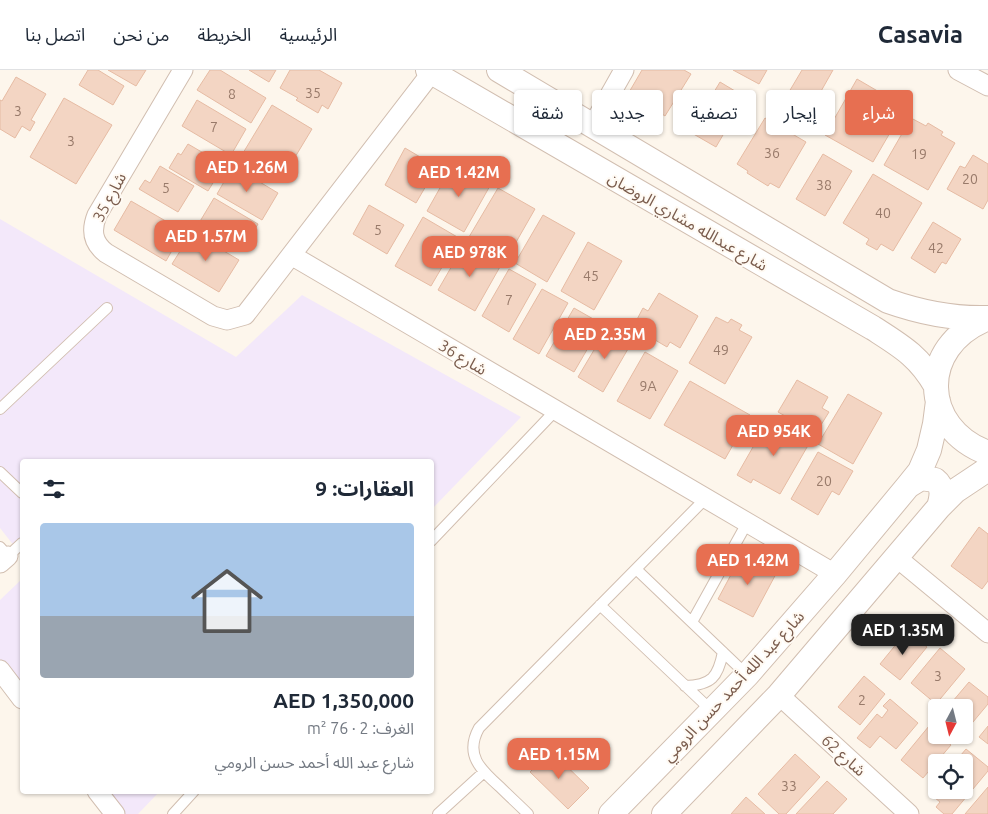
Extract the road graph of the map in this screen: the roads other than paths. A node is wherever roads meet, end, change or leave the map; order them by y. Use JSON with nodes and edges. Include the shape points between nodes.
{"nodes":[{"id":1,"x":183,"y":70,"type":"edge"},
{"id":2,"x":499,"y":70,"type":"edge"},
{"id":3,"x":624,"y":70,"type":"edge"},
{"id":4,"x":958,"y":70,"type":"edge"},
{"id":5,"x":430,"y":71,"type":"edge"},
{"id":6,"x":988,"y":86,"type":"edge"},
{"id":7,"x":613,"y":90,"type":"edge"},
{"id":8,"x":592,"y":123,"type":"edge"},
{"id":9,"x":611,"y":135,"type":"edge"},
{"id":10,"x":684,"y":179,"type":"junction"},
{"id":11,"x":725,"y":204,"type":"junction"},
{"id":12,"x":662,"y":206,"type":"junction"},
{"id":13,"x":702,"y":229,"type":"junction"},
{"id":14,"x":291,"y":255,"type":"junction"},
{"id":15,"x":888,"y":301,"type":"junction"},
{"id":16,"x":107,"y":308,"type":"dead end"},
{"id":17,"x":988,"y":318,"type":"edge"},
{"id":18,"x":873,"y":328,"type":"junction"},
{"id":19,"x":937,"y":393,"type":"junction"},
{"id":20,"x":0,"y":409,"type":"edge"},
{"id":21,"x":554,"y":411,"type":"junction"},
{"id":22,"x":988,"y":453,"type":"edge"},
{"id":23,"x":988,"y":469,"type":"edge"},
{"id":24,"x":0,"y":472,"type":"edge"},
{"id":25,"x":908,"y":486,"type":"junction"},
{"id":26,"x":20,"y":491,"type":"edge"},
{"id":27,"x":705,"y":498,"type":"junction"},
{"id":28,"x":939,"y":506,"type":"junction"},
{"id":29,"x":748,"y":523,"type":"junction"},
{"id":30,"x":434,"y":538,"type":"edge"},
{"id":31,"x":20,"y":544,"type":"edge"},
{"id":32,"x":3,"y":555,"type":"edge"},
{"id":33,"x":896,"y":557,"type":"junction"},
{"id":34,"x":636,"y":569,"type":"junction"},
{"id":35,"x":835,"y":574,"type":"junction"},
{"id":36,"x":600,"y":605,"type":"junction"},
{"id":37,"x":692,"y":622,"type":"junction"},
{"id":38,"x":988,"y":634,"type":"edge"},
{"id":39,"x":723,"y":652,"type":"junction"},
{"id":40,"x":0,"y":670,"type":"edge"},
{"id":41,"x":747,"y":675,"type":"junction"},
{"id":42,"x":685,"y":686,"type":"junction"},
{"id":43,"x":20,"y":695,"type":"edge"},
{"id":44,"x":779,"y":695,"type":"junction"},
{"id":45,"x":712,"y":712,"type":"junction"},
{"id":46,"x":484,"y":772,"type":"junction"},
{"id":47,"x":99,"y":794,"type":"edge"},
{"id":48,"x":191,"y":794,"type":"edge"},
{"id":49,"x":115,"y":814,"type":"edge"},
{"id":50,"x":173,"y":814,"type":"edge"},
{"id":51,"x":438,"y":814,"type":"edge"},
{"id":52,"x":528,"y":814,"type":"edge"},
{"id":53,"x":611,"y":814,"type":"edge"},
{"id":54,"x":664,"y":814,"type":"edge"},
{"id":55,"x":909,"y":814,"type":"edge"}],
"edges":[{"from":1,"to":14,"type":"street","name":"شارع 35","via":[[97,215],[93,234],[97,244],[106,253],[213,316],[227,320],[244,315]]},
{"from":2,"to":8,"type":"street","name":"شارع عبدالله مشاري الروضان"},
{"from":3,"to":7,"type":"street"},
{"from":4,"to":6,"type":"street"},
{"from":5,"to":12,"type":"street","name":"شارع عبدالله مشاري الروضان"},
{"from":5,"to":14,"type":"street"},
{"from":9,"to":10,"type":"street","name":"شارع عبدالله مشاري الروضان"},
{"from":10,"to":11,"type":"street","name":"شارع عبدالله مشاري الروضان"},
{"from":10,"to":12,"type":"street","via":[[684,193],[675,203]]},
{"from":11,"to":13,"type":"street","via":[[711,206],[702,216]]},
{"from":11,"to":15,"type":"street","name":"شارع عبدالله مشاري الروضان"},
{"from":12,"to":13,"type":"street","name":"شارع عبدالله مشاري الروضان"},
{"from":13,"to":18,"type":"street","name":"شارع عبدالله مشاري الروضان"},
{"from":14,"to":21,"type":"street","name":"شارع 36"},
{"from":15,"to":17,"type":"street","name":"شارع عبدالله مشاري الروضان","via":[[935,315]]},
{"from":15,"to":18,"type":"street","via":[[892,310],[890,319],[883,326]]},
{"from":16,"to":20,"type":"lane"},
{"from":17,"to":19,"type":"street","name":"شارع عبد الله أحمد حسن الرومي","via":[[973,324],[950,343],[938,371]]},
{"from":18,"to":19,"type":"street","name":"شارع عبدالله مشاري الروضان","via":[[919,360]]},
{"from":19,"to":22,"type":"street","name":"شارع عبدالله مشاري الروضان","via":[[942,415],[951,428],[974,448]]},
{"from":19,"to":25,"type":"street","name":"شارع عبد الله أحمد حسن الرومي","via":[[936,424],[929,450],[920,471]]},
{"from":21,"to":27,"type":"street","name":"شارع 36"},
{"from":21,"to":30,"type":"lane"},
{"from":23,"to":28,"type":"street"},
{"from":24,"to":26,"type":"lane"},
{"from":25,"to":28,"type":"street","via":[[921,478],[935,480],[941,491]]},
{"from":25,"to":35,"type":"street","name":"شارع عبد الله أحمد حسن الرومي"},
{"from":27,"to":29,"type":"street","name":"شارع 36"},
{"from":27,"to":34,"type":"lane"},
{"from":28,"to":33,"type":"street"},
{"from":29,"to":35,"type":"street","name":"شارع 36"},
{"from":29,"to":37,"type":"lane"},
{"from":31,"to":32,"type":"lane"},
{"from":33,"to":38,"type":"street"},
{"from":33,"to":44,"type":"street"},
{"from":34,"to":36,"type":"lane"},
{"from":34,"to":37,"type":"lane"},
{"from":35,"to":41,"type":"street","name":"شارع عبد الله أحمد حسن الرومي"},
{"from":36,"to":42,"type":"lane"},
{"from":36,"to":46,"type":"lane","via":[[479,728],[473,752]]},
{"from":37,"to":39,"type":"lane"},
{"from":39,"to":41,"type":"lane"},
{"from":39,"to":42,"type":"lane","via":[[720,668],[714,677]]},
{"from":40,"to":43,"type":"street"},
{"from":41,"to":45,"type":"street","name":"شارع عبد الله أحمد حسن الرومي"},
{"from":42,"to":45,"type":"lane"},
{"from":44,"to":54,"type":"street"},
{"from":44,"to":55,"type":"street","name":"شارع 62"},
{"from":45,"to":53,"type":"street","name":"شارع عبد الله أحمد حسن الرومي"},
{"from":46,"to":51,"type":"lane"},
{"from":46,"to":52,"type":"lane"},
{"from":47,"to":49,"type":"street"},
{"from":48,"to":50,"type":"lane"}]}
